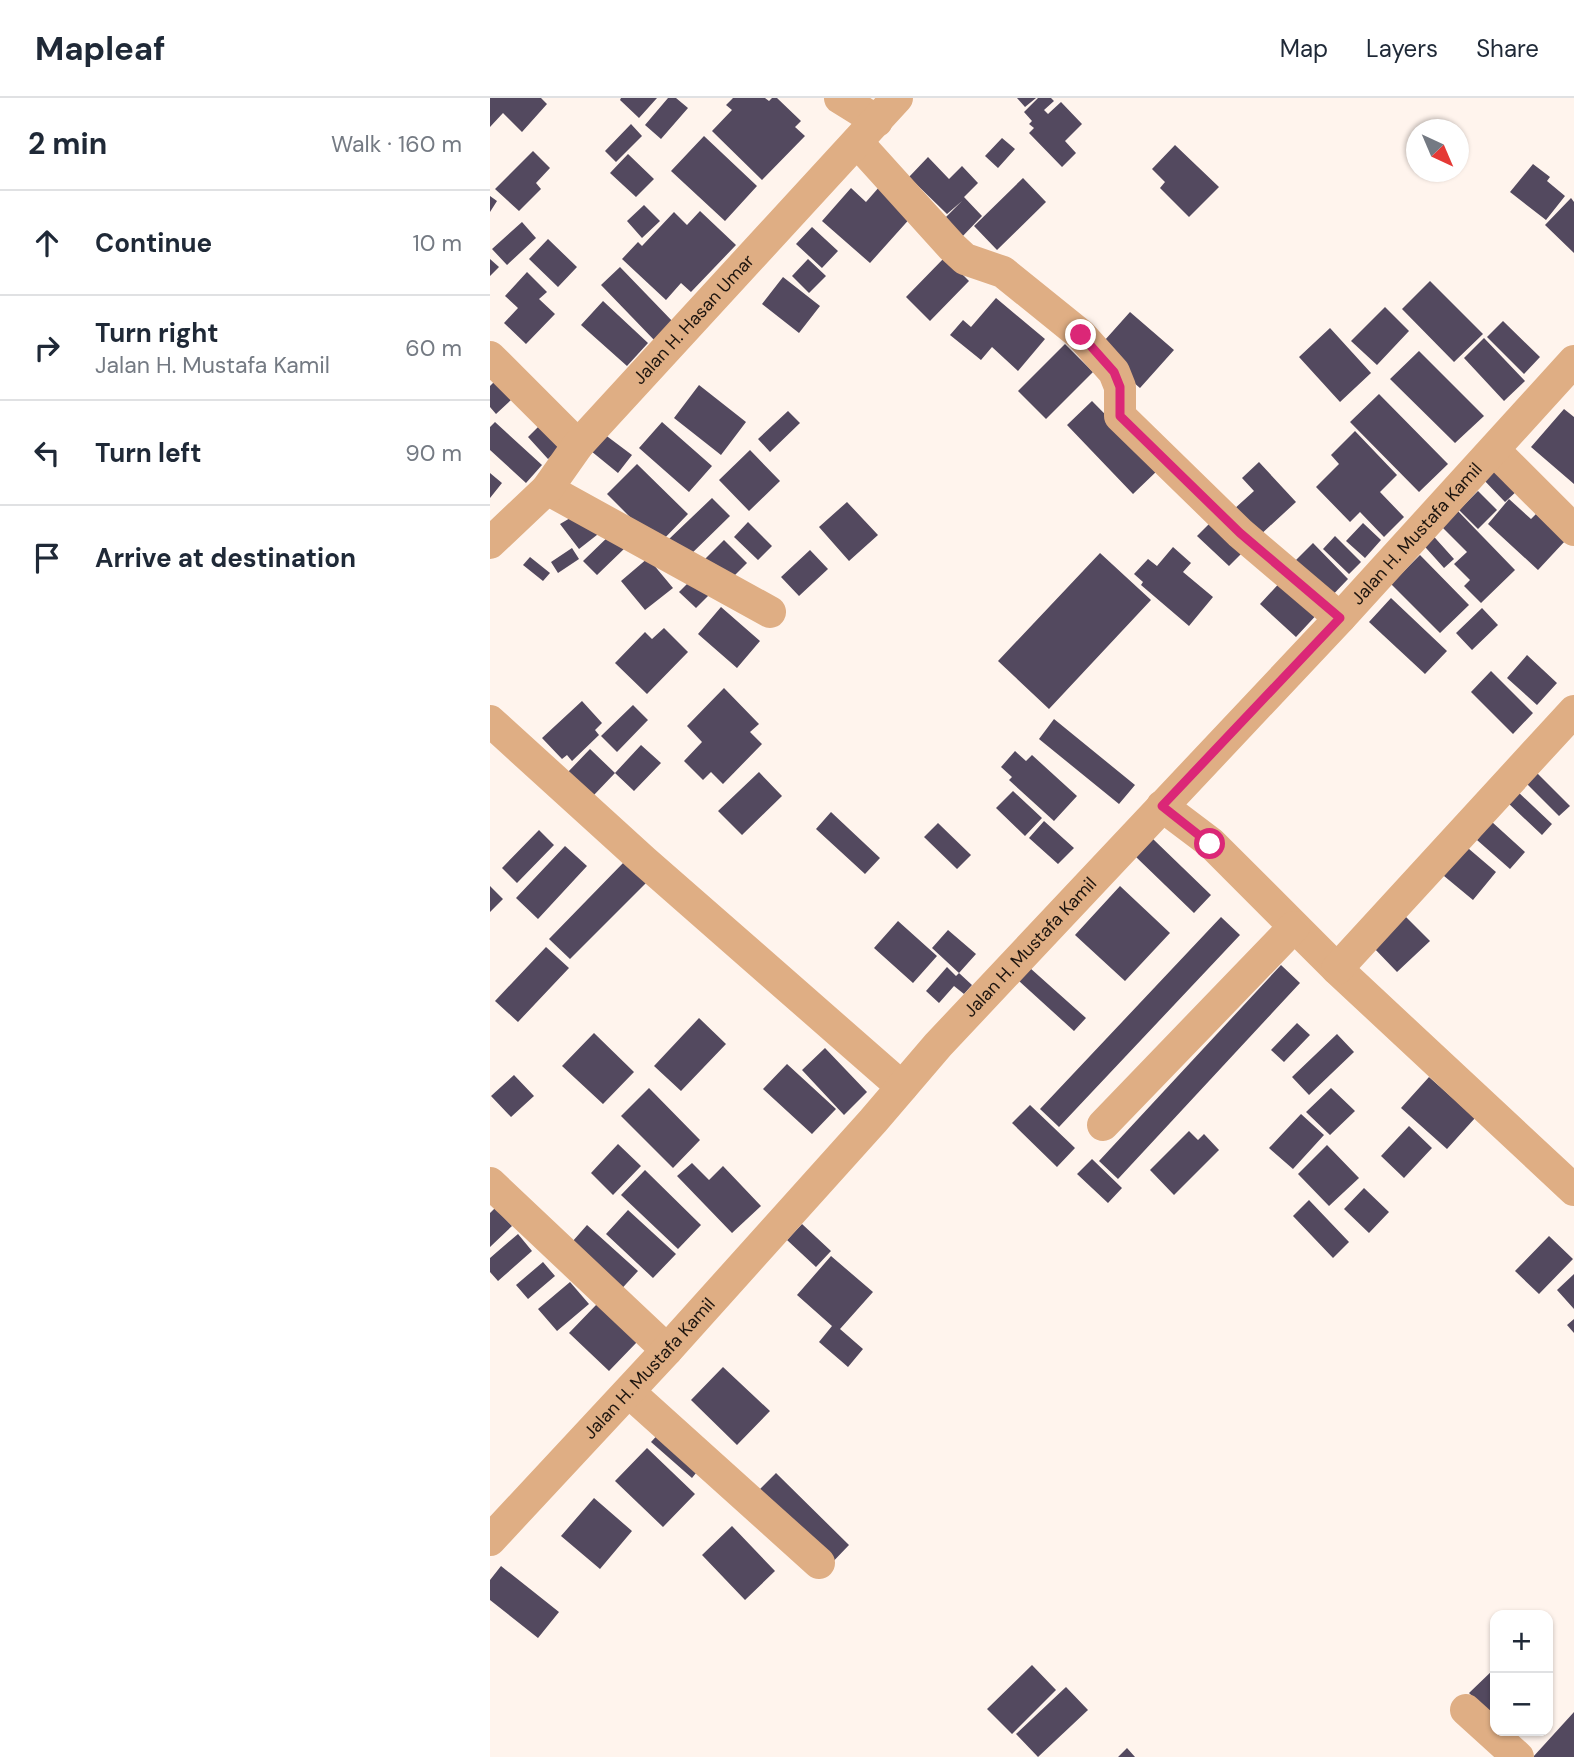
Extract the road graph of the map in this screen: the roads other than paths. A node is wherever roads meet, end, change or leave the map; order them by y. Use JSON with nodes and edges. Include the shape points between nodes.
{"nodes":[{"id":1,"x":840,"y":98,"type":"edge"},
{"id":2,"x":877,"y":120,"type":"edge"},
{"id":3,"x":490,"y":357,"type":"edge"},
{"id":4,"x":1574,"y":361,"type":"edge"},
{"id":5,"x":578,"y":445,"type":"junction"},
{"id":6,"x":1494,"y":450,"type":"junction"},
{"id":7,"x":547,"y":489,"type":"junction"},
{"id":8,"x":1574,"y":530,"type":"edge"},
{"id":9,"x":490,"y":543,"type":"edge"},
{"id":10,"x":770,"y":612,"type":"dead end"},
{"id":11,"x":1340,"y":618,"type":"junction"},
{"id":12,"x":1574,"y":711,"type":"edge"},
{"id":13,"x":490,"y":721,"type":"edge"},
{"id":14,"x":1162,"y":806,"type":"junction"},
{"id":15,"x":1294,"y":927,"type":"junction"},
{"id":16,"x":1337,"y":970,"type":"junction"},
{"id":17,"x":902,"y":1087,"type":"junction"},
{"id":18,"x":1103,"y":1125,"type":"dead end"},
{"id":19,"x":490,"y":1183,"type":"edge"},
{"id":20,"x":1574,"y":1191,"type":"edge"},
{"id":21,"x":667,"y":1350,"type":"junction"},
{"id":22,"x":629,"y":1392,"type":"junction"},
{"id":23,"x":490,"y":1540,"type":"edge"},
{"id":24,"x":819,"y":1563,"type":"dead end"},
{"id":25,"x":1466,"y":1710,"type":"dead end"},
{"id":26,"x":1518,"y":1757,"type":"edge"}],
"edges":[{"from":1,"to":2,"type":"street"},
{"from":2,"to":5,"type":"street","name":"Jalan H. Hasan Umar"},
{"from":2,"to":11,"type":"street","via":[[965,259],[1003,272],[1081,335],[1114,372],[1120,387],[1120,416],[1240,533]]},
{"from":3,"to":5,"type":"street"},
{"from":4,"to":6,"type":"street","name":"Jalan H. Mustafa Kamil"},
{"from":5,"to":7,"type":"street","name":"Jalan H. Hasan Umar"},
{"from":6,"to":8,"type":"street"},
{"from":6,"to":11,"type":"street","name":"Jalan H. Mustafa Kamil"},
{"from":7,"to":9,"type":"street","name":"Jalan H. Hasan Umar"},
{"from":7,"to":10,"type":"street"},
{"from":11,"to":14,"type":"street","name":"Jalan H. Mustafa Kamil"},
{"from":12,"to":16,"type":"street"},
{"from":13,"to":17,"type":"street"},
{"from":14,"to":15,"type":"street","via":[[1210,844]]},
{"from":14,"to":17,"type":"street","name":"Jalan H. Mustafa Kamil"},
{"from":15,"to":16,"type":"street"},
{"from":15,"to":18,"type":"street"},
{"from":16,"to":20,"type":"street"},
{"from":17,"to":21,"type":"street","name":"Jalan H. Mustafa Kamil"},
{"from":19,"to":21,"type":"street"},
{"from":21,"to":22,"type":"street","name":"Jalan H. Mustafa Kamil"},
{"from":22,"to":23,"type":"street","name":"Jalan H. Mustafa Kamil"},
{"from":22,"to":24,"type":"street"},
{"from":25,"to":26,"type":"street"}]}
